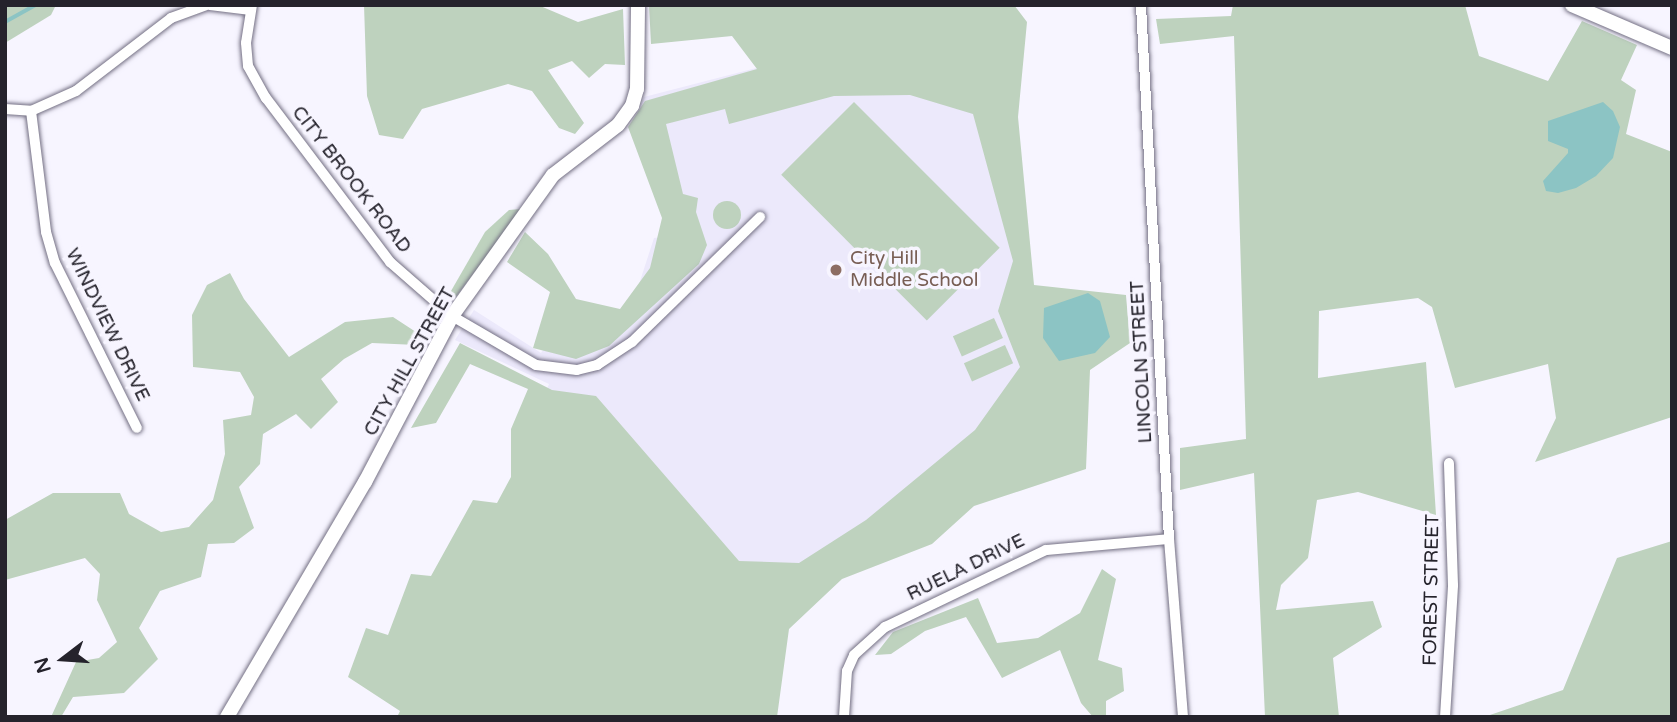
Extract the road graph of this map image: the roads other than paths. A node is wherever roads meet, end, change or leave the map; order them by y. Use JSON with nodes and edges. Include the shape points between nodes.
{"nodes":[{"id":1,"x":208,"y":5,"type":"edge"},
{"id":2,"x":638,"y":5,"type":"edge"},
{"id":3,"x":1141,"y":5,"type":"edge"},
{"id":4,"x":1572,"y":5,"type":"edge"},
{"id":5,"x":252,"y":8,"type":"edge"},
{"id":6,"x":1672,"y":48,"type":"edge"},
{"id":7,"x":5,"y":109,"type":"edge"},
{"id":8,"x":31,"y":111,"type":"junction"},
{"id":9,"x":760,"y":217,"type":"dead end"},
{"id":10,"x":452,"y":316,"type":"junction"},
{"id":11,"x":137,"y":428,"type":"dead end"},
{"id":12,"x":1449,"y":463,"type":"dead end"},
{"id":13,"x":1168,"y":539,"type":"junction"},
{"id":14,"x":227,"y":717,"type":"edge"},
{"id":15,"x":844,"y":717,"type":"edge"},
{"id":16,"x":1183,"y":717,"type":"edge"},
{"id":17,"x":1445,"y":717,"type":"edge"}],
"edges":[{"from":1,"to":5,"type":"street"},
{"from":1,"to":8,"type":"street","via":[[171,18],[76,91]]},
{"from":2,"to":10,"type":"street","name":"CITY HILL STREET","via":[[637,89],[632,106],[618,125],[553,175]]},
{"from":3,"to":13,"type":"street","name":"LINCOLN STREET"},
{"from":4,"to":6,"type":"street"},
{"from":5,"to":10,"type":"street","name":"CITY BROOK ROAD","via":[[246,43],[248,66],[266,98],[390,262]]},
{"from":7,"to":8,"type":"street"},
{"from":8,"to":11,"type":"street","name":"WINDVIEW DRIVE","via":[[46,232],[55,263]]},
{"from":9,"to":10,"type":"street","name":"CITY BROOK ROAD","via":[[632,342],[597,365],[578,370],[536,365]]},
{"from":10,"to":14,"type":"street","name":"CITY HILL STREET","via":[[365,482]]},
{"from":12,"to":17,"type":"street","name":"FOREST STREET","via":[[1452,585]]},
{"from":13,"to":15,"type":"street","name":"RUELA DRIVE","via":[[1046,550],[885,627],[854,655],[847,671]]},
{"from":13,"to":16,"type":"street","name":"LINCOLN STREET"}]}
